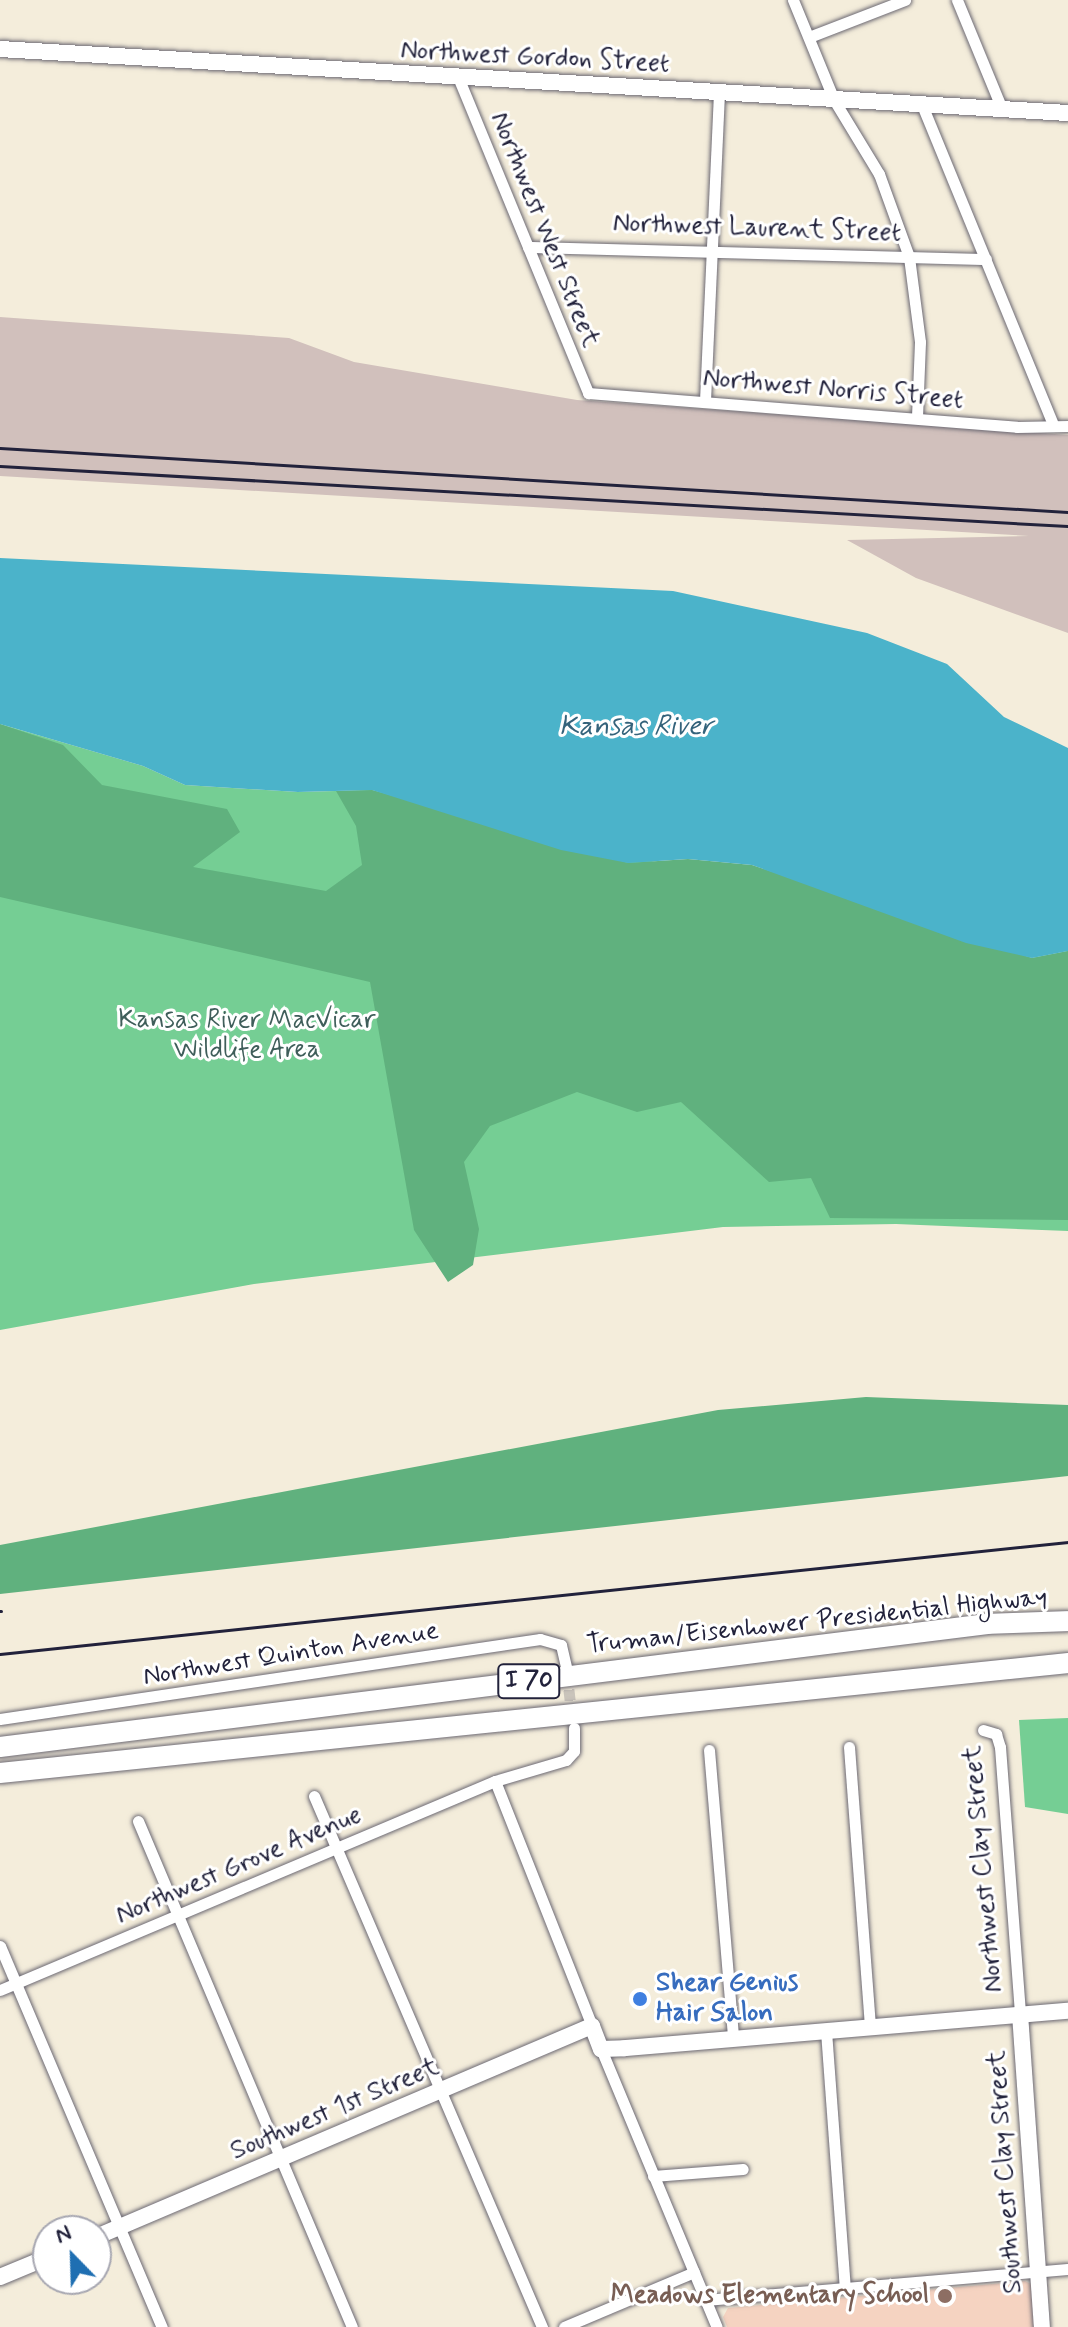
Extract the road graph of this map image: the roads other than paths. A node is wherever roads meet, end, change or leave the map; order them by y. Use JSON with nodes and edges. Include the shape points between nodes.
{"nodes":[{"id":1,"x":793,"y":0,"type":"edge"},
{"id":2,"x":905,"y":0,"type":"edge"},
{"id":3,"x":957,"y":0,"type":"edge"},
{"id":4,"x":809,"y":37,"type":"junction"},
{"id":5,"x":0,"y":49,"type":"edge"},
{"id":6,"x":458,"y":77,"type":"junction"},
{"id":7,"x":719,"y":93,"type":"junction"},
{"id":8,"x":834,"y":100,"type":"junction"},
{"id":9,"x":922,"y":105,"type":"junction"},
{"id":10,"x":1002,"y":109,"type":"junction"},
{"id":11,"x":1068,"y":113,"type":"edge"},
{"id":12,"x":528,"y":247,"type":"junction"},
{"id":13,"x":716,"y":249,"type":"junction"},
{"id":14,"x":909,"y":257,"type":"junction"},
{"id":15,"x":986,"y":259,"type":"junction"},
{"id":16,"x":594,"y":394,"type":"joint"},
{"id":17,"x":705,"y":401,"type":"junction"},
{"id":18,"x":917,"y":418,"type":"junction"},
{"id":19,"x":1053,"y":425,"type":"junction"},
{"id":20,"x":1068,"y":426,"type":"edge"},
{"id":21,"x":1068,"y":1621,"type":"edge"},
{"id":22,"x":1068,"y":1663,"type":"edge"},
{"id":23,"x":567,"y":1670,"type":"tunnel mouth"},
{"id":24,"x":0,"y":1719,"type":"edge"},
{"id":25,"x":574,"y":1728,"type":"tunnel mouth"},
{"id":26,"x":983,"y":1730,"type":"dead end"},
{"id":27,"x":0,"y":1747,"type":"edge"},
{"id":28,"x":849,"y":1747,"type":"dead end"},
{"id":29,"x":709,"y":1750,"type":"dead end"},
{"id":30,"x":0,"y":1773,"type":"edge"},
{"id":31,"x":495,"y":1781,"type":"junction"},
{"id":32,"x":314,"y":1796,"type":"dead end"},
{"id":33,"x":138,"y":1821,"type":"dead end"},
{"id":34,"x":337,"y":1848,"type":"junction"},
{"id":35,"x":177,"y":1916,"type":"junction"},
{"id":36,"x":0,"y":1946,"type":"edge"},
{"id":37,"x":17,"y":1983,"type":"junction"},
{"id":38,"x":0,"y":1990,"type":"edge"},
{"id":39,"x":1068,"y":2011,"type":"edge"},
{"id":40,"x":1020,"y":2014,"type":"junction"},
{"id":41,"x":592,"y":2026,"type":"junction"},
{"id":42,"x":870,"y":2026,"type":"junction"},
{"id":43,"x":826,"y":2031,"type":"junction"},
{"id":44,"x":733,"y":2037,"type":"junction"},
{"id":45,"x":601,"y":2049,"type":"junction"},
{"id":46,"x":441,"y":2091,"type":"junction"},
{"id":47,"x":280,"y":2159,"type":"junction"},
{"id":48,"x":743,"y":2169,"type":"dead end"},
{"id":49,"x":653,"y":2176,"type":"junction"},
{"id":50,"x":120,"y":2227,"type":"junction"},
{"id":51,"x":112,"y":2230,"type":"edge"},
{"id":52,"x":32,"y":2264,"type":"edge"},
{"id":53,"x":1068,"y":2269,"type":"edge"},
{"id":54,"x":1038,"y":2271,"type":"junction"},
{"id":55,"x":694,"y":2272,"type":"junction"},
{"id":56,"x":0,"y":2277,"type":"edge"},
{"id":57,"x":845,"y":2288,"type":"junction"},
{"id":58,"x":705,"y":2300,"type":"junction"},
{"id":59,"x":162,"y":2327,"type":"edge"},
{"id":60,"x":352,"y":2327,"type":"edge"},
{"id":61,"x":542,"y":2327,"type":"edge"},
{"id":62,"x":564,"y":2327,"type":"edge"},
{"id":63,"x":717,"y":2327,"type":"edge"},
{"id":64,"x":1042,"y":2327,"type":"edge"}],
"edges":[{"from":1,"to":4,"type":"street"},
{"from":2,"to":4,"type":"street"},
{"from":3,"to":10,"type":"street"},
{"from":4,"to":8,"type":"street"},
{"from":5,"to":6,"type":"street","name":"Northwest Gordon Street"},
{"from":6,"to":7,"type":"street","name":"Northwest Gordon Street"},
{"from":6,"to":12,"type":"street","name":"Northwest West Street"},
{"from":7,"to":8,"type":"street","name":"Northwest Gordon Street"},
{"from":7,"to":13,"type":"street"},
{"from":8,"to":9,"type":"street","name":"Northwest Gordon Street"},
{"from":8,"to":14,"type":"street","via":[[879,174]]},
{"from":9,"to":10,"type":"street","name":"Northwest Gordon Street"},
{"from":9,"to":15,"type":"street"},
{"from":10,"to":11,"type":"street","name":"Northwest Gordon Street"},
{"from":12,"to":13,"type":"street","name":"Northwest Laurent Street"},
{"from":12,"to":16,"type":"street","name":"Northwest West Street","via":[[585,388]]},
{"from":13,"to":14,"type":"street","name":"Northwest Laurent Street"},
{"from":13,"to":17,"type":"street"},
{"from":14,"to":15,"type":"street","name":"Northwest Laurent Street"},
{"from":14,"to":18,"type":"street","via":[[920,342]]},
{"from":15,"to":19,"type":"street"},
{"from":16,"to":17,"type":"street","name":"Northwest Norris Street"},
{"from":17,"to":18,"type":"street","name":"Northwest Norris Street"},
{"from":18,"to":19,"type":"street","name":"Northwest Norris Street"},
{"from":19,"to":20,"type":"street","name":"Northwest Norris Street"},
{"from":21,"to":27,"type":"highway","name":"Truman/Eisenhower Presidential Highway","number":"I 70","via":[[971,1626]]},
{"from":22,"to":30,"type":"highway","number":"I 70"},
{"from":23,"to":24,"type":"street","name":"Northwest Quinton Avenue","via":[[561,1645],[540,1639]]},
{"from":25,"to":31,"type":"street","via":[[574,1751],[566,1760]]},
{"from":26,"to":40,"type":"street","name":"Northwest Clay Street","via":[[996,1734],[1000,1747]]},
{"from":28,"to":42,"type":"street"},
{"from":29,"to":44,"type":"street"},
{"from":31,"to":34,"type":"street","name":"Northwest Grove Avenue"},
{"from":31,"to":41,"type":"street"},
{"from":32,"to":34,"type":"street"},
{"from":33,"to":35,"type":"street"},
{"from":34,"to":35,"type":"street","name":"Northwest Grove Avenue"},
{"from":34,"to":46,"type":"street"},
{"from":35,"to":37,"type":"street","name":"Northwest Grove Avenue"},
{"from":35,"to":47,"type":"street"},
{"from":36,"to":37,"type":"street"},
{"from":37,"to":38,"type":"street","name":"Northwest Grove Avenue"},
{"from":37,"to":50,"type":"street"},
{"from":39,"to":40,"type":"street"},
{"from":40,"to":42,"type":"street"},
{"from":40,"to":54,"type":"street","name":"Southwest Clay Street"},
{"from":41,"to":45,"type":"street"},
{"from":41,"to":46,"type":"street","name":"Southwest 1st Street"},
{"from":42,"to":43,"type":"street"},
{"from":43,"to":44,"type":"street"},
{"from":43,"to":57,"type":"street"},
{"from":44,"to":45,"type":"street"},
{"from":45,"to":49,"type":"street"},
{"from":46,"to":47,"type":"street","name":"Southwest 1st Street"},
{"from":46,"to":61,"type":"street"},
{"from":47,"to":50,"type":"street","name":"Southwest 1st Street"},
{"from":47,"to":60,"type":"street"},
{"from":48,"to":49,"type":"street"},
{"from":49,"to":55,"type":"street"},
{"from":50,"to":51,"type":"street","name":"Southwest 1st Street"},
{"from":50,"to":59,"type":"street"},
{"from":52,"to":56,"type":"street"},
{"from":53,"to":54,"type":"street"},
{"from":54,"to":57,"type":"street"},
{"from":54,"to":64,"type":"street","name":"Southwest Clay Street"},
{"from":55,"to":58,"type":"street"},
{"from":55,"to":62,"type":"street"},
{"from":57,"to":58,"type":"street"},
{"from":58,"to":63,"type":"street"}]}
